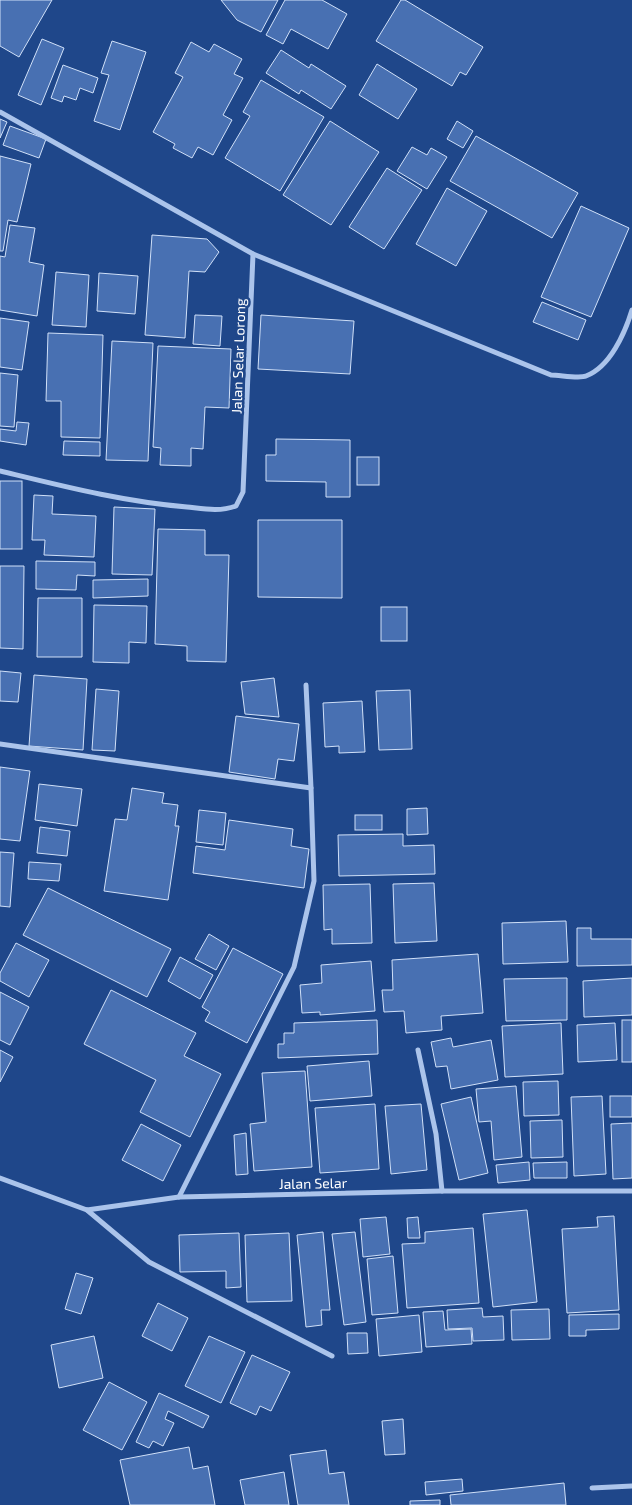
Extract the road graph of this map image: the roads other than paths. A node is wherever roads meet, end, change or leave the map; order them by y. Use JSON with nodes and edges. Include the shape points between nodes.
{"nodes":[{"id":1,"x":0,"y":112,"type":"edge"},
{"id":2,"x":253,"y":254,"type":"junction"},
{"id":3,"x":632,"y":310,"type":"edge"},
{"id":4,"x":0,"y":471,"type":"edge"},
{"id":5,"x":306,"y":685,"type":"dead end"},
{"id":6,"x":0,"y":744,"type":"edge"},
{"id":7,"x":311,"y":788,"type":"junction"},
{"id":8,"x":418,"y":1050,"type":"dead end"},
{"id":9,"x":0,"y":1178,"type":"edge"},
{"id":10,"x":442,"y":1191,"type":"junction"},
{"id":11,"x":632,"y":1191,"type":"edge"},
{"id":12,"x":179,"y":1197,"type":"junction"},
{"id":13,"x":87,"y":1210,"type":"junction"},
{"id":14,"x":332,"y":1356,"type":"dead end"},
{"id":15,"x":632,"y":1486,"type":"edge"},
{"id":16,"x":592,"y":1488,"type":"dead end"}],
"edges":[{"from":1,"to":2,"type":"street"},
{"from":2,"to":3,"type":"street","via":[[551,375],[586,376],[607,362]]},
{"from":2,"to":4,"type":"street","name":"Jalan Selar Lorong","via":[[243,492],[236,506],[222,510],[165,506]]},
{"from":5,"to":7,"type":"street"},
{"from":6,"to":7,"type":"street"},
{"from":7,"to":12,"type":"street","via":[[314,881],[294,967]]},
{"from":8,"to":10,"type":"street","via":[[436,1134]]},
{"from":9,"to":13,"type":"street","name":"Jalan Selar"},
{"from":10,"to":11,"type":"street","name":"Jalan Selar"},
{"from":10,"to":12,"type":"street","name":"Jalan Selar"},
{"from":12,"to":13,"type":"street","name":"Jalan Selar"},
{"from":13,"to":14,"type":"street","via":[[149,1262]]},
{"from":15,"to":16,"type":"street"}]}
